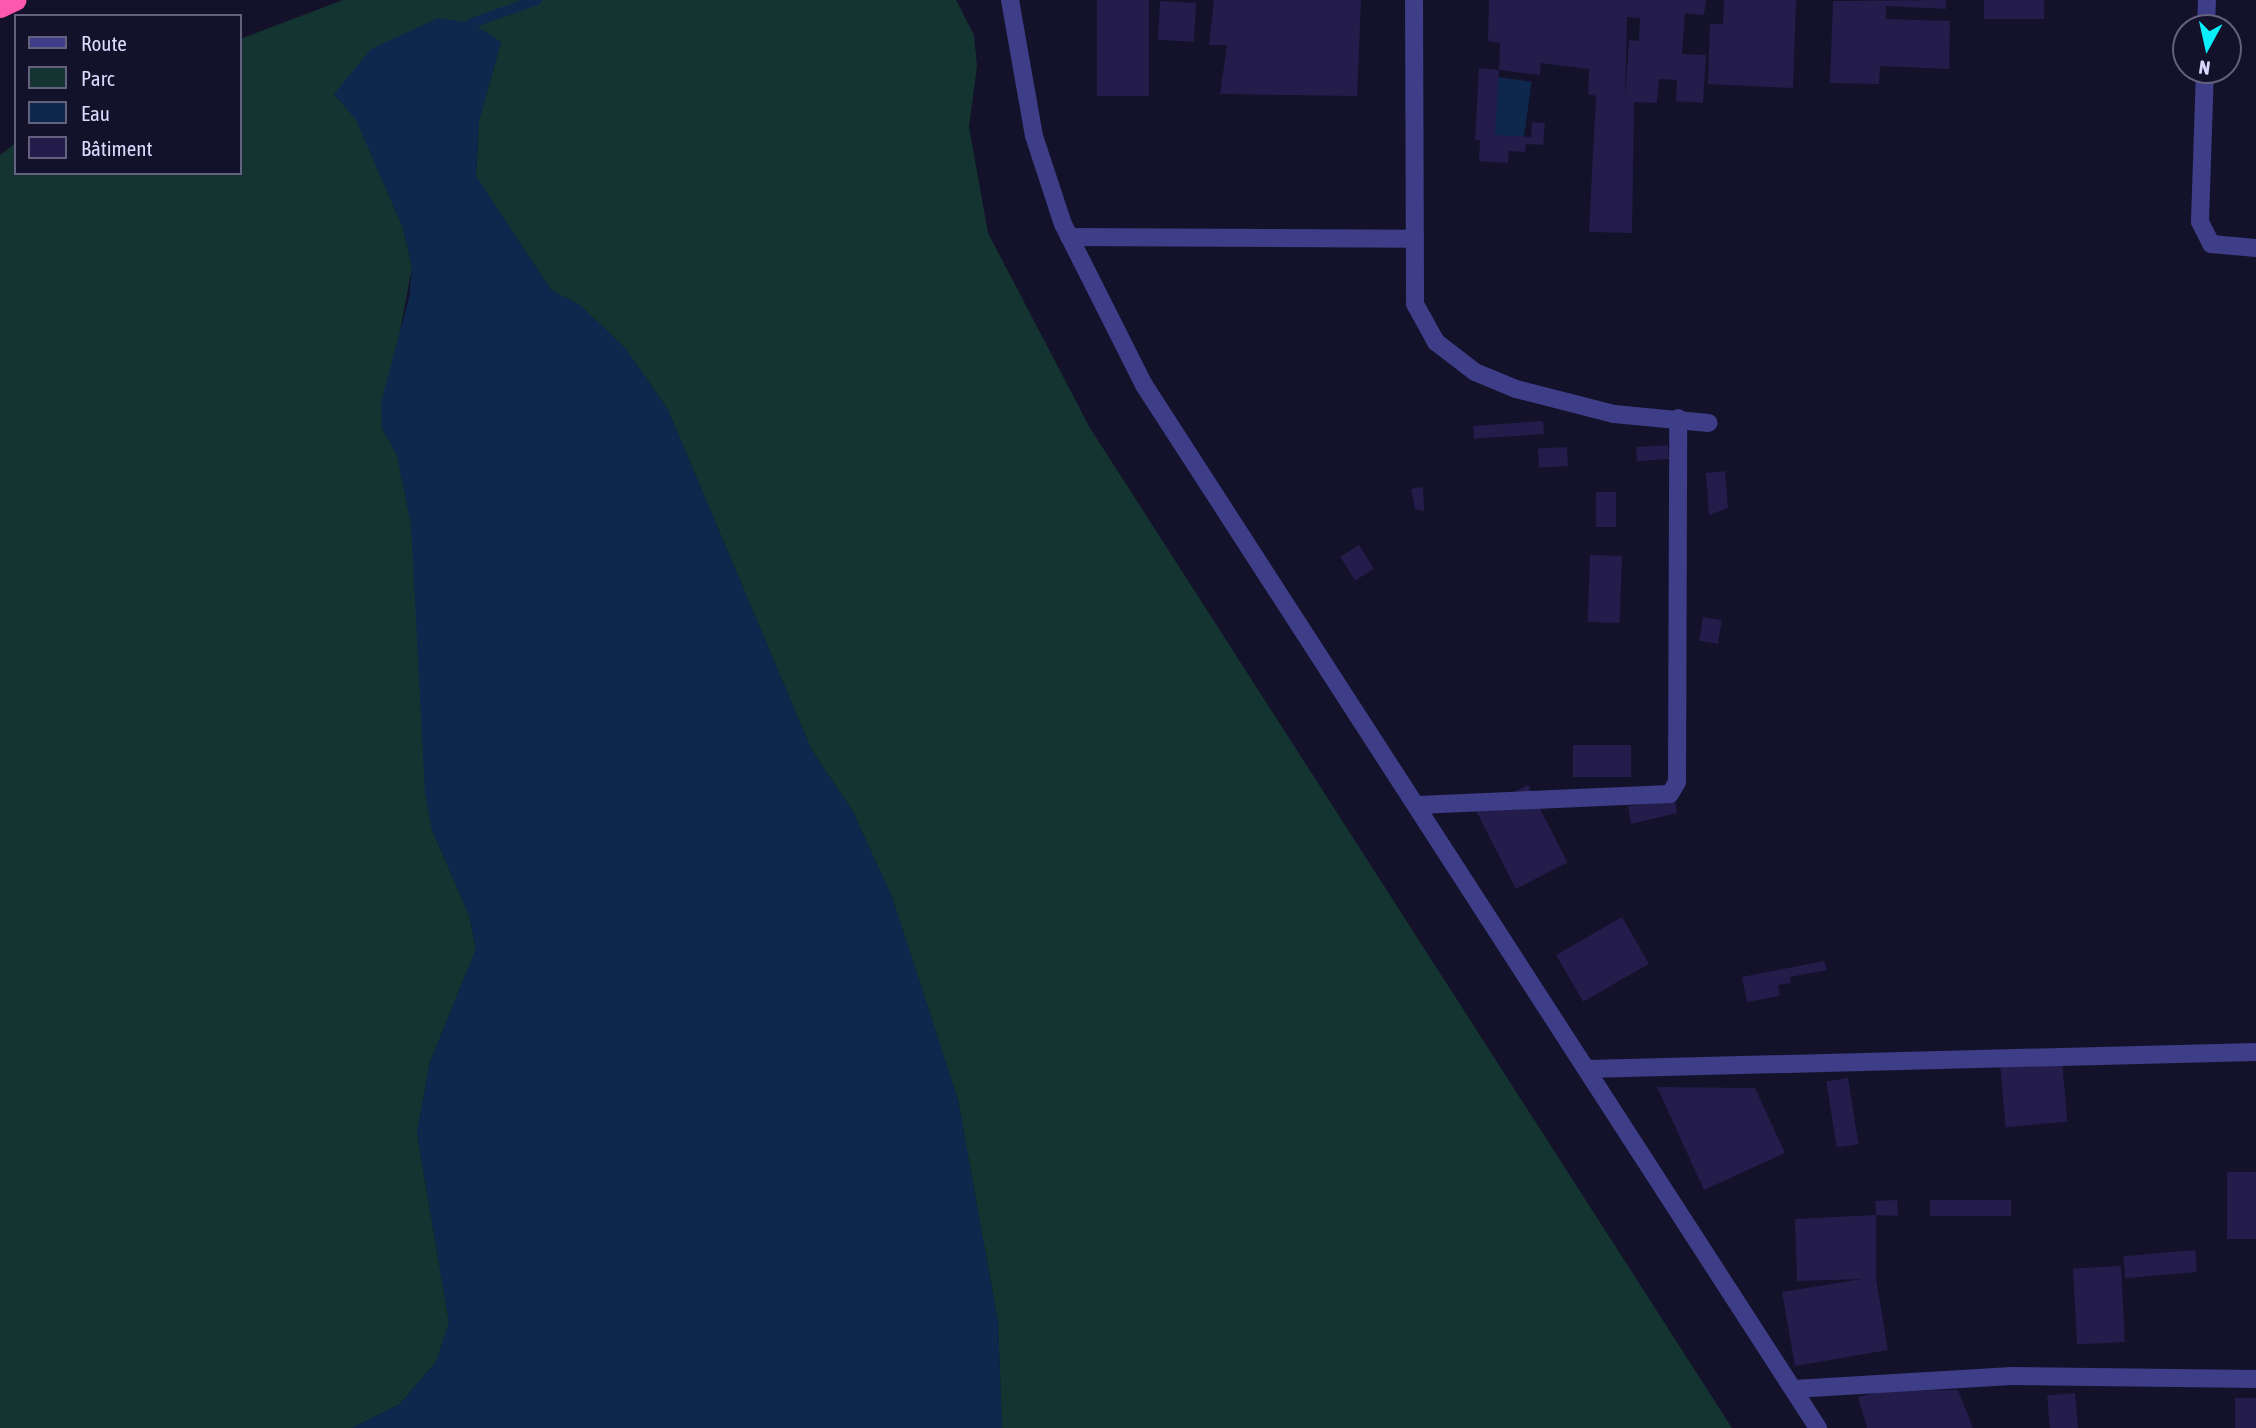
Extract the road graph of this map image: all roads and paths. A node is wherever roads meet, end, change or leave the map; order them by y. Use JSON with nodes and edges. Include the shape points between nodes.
{"nodes":[{"id":1,"x":15,"y":0,"type":"edge"},
{"id":2,"x":1010,"y":0,"type":"edge"},
{"id":3,"x":1414,"y":0,"type":"edge"},
{"id":4,"x":0,"y":7,"type":"edge"},
{"id":5,"x":2205,"y":84,"type":"edge"},
{"id":6,"x":1069,"y":237,"type":"junction"},
{"id":7,"x":1415,"y":239,"type":"junction"},
{"id":8,"x":2256,"y":248,"type":"edge"},
{"id":9,"x":1678,"y":418,"type":"junction"},
{"id":10,"x":1709,"y":424,"type":"dead end"},
{"id":11,"x":1418,"y":805,"type":"junction"},
{"id":12,"x":2256,"y":1052,"type":"edge"},
{"id":13,"x":1587,"y":1069,"type":"junction"},
{"id":14,"x":2256,"y":1379,"type":"edge"},
{"id":15,"x":1794,"y":1389,"type":"junction"},
{"id":16,"x":1818,"y":1428,"type":"edge"}],
"edges":[{"from":1,"to":4,"type":"highway"},
{"from":2,"to":6,"type":"street","via":[[1034,136]]},
{"from":3,"to":7,"type":"street"},
{"from":5,"to":8,"type":"street","via":[[2200,222],[2211,244]]},
{"from":6,"to":7,"type":"street"},
{"from":6,"to":11,"type":"street","via":[[1144,385]]},
{"from":7,"to":9,"type":"street","via":[[1415,304],[1436,342],[1475,372],[1565,403],[1614,414]]},
{"from":9,"to":10,"type":"street"},
{"from":9,"to":11,"type":"street","via":[[1677,782],[1670,794]]},
{"from":11,"to":13,"type":"street"},
{"from":12,"to":13,"type":"street"},
{"from":13,"to":15,"type":"street"},
{"from":14,"to":15,"type":"street","via":[[2012,1376]]},
{"from":15,"to":16,"type":"street"}]}
